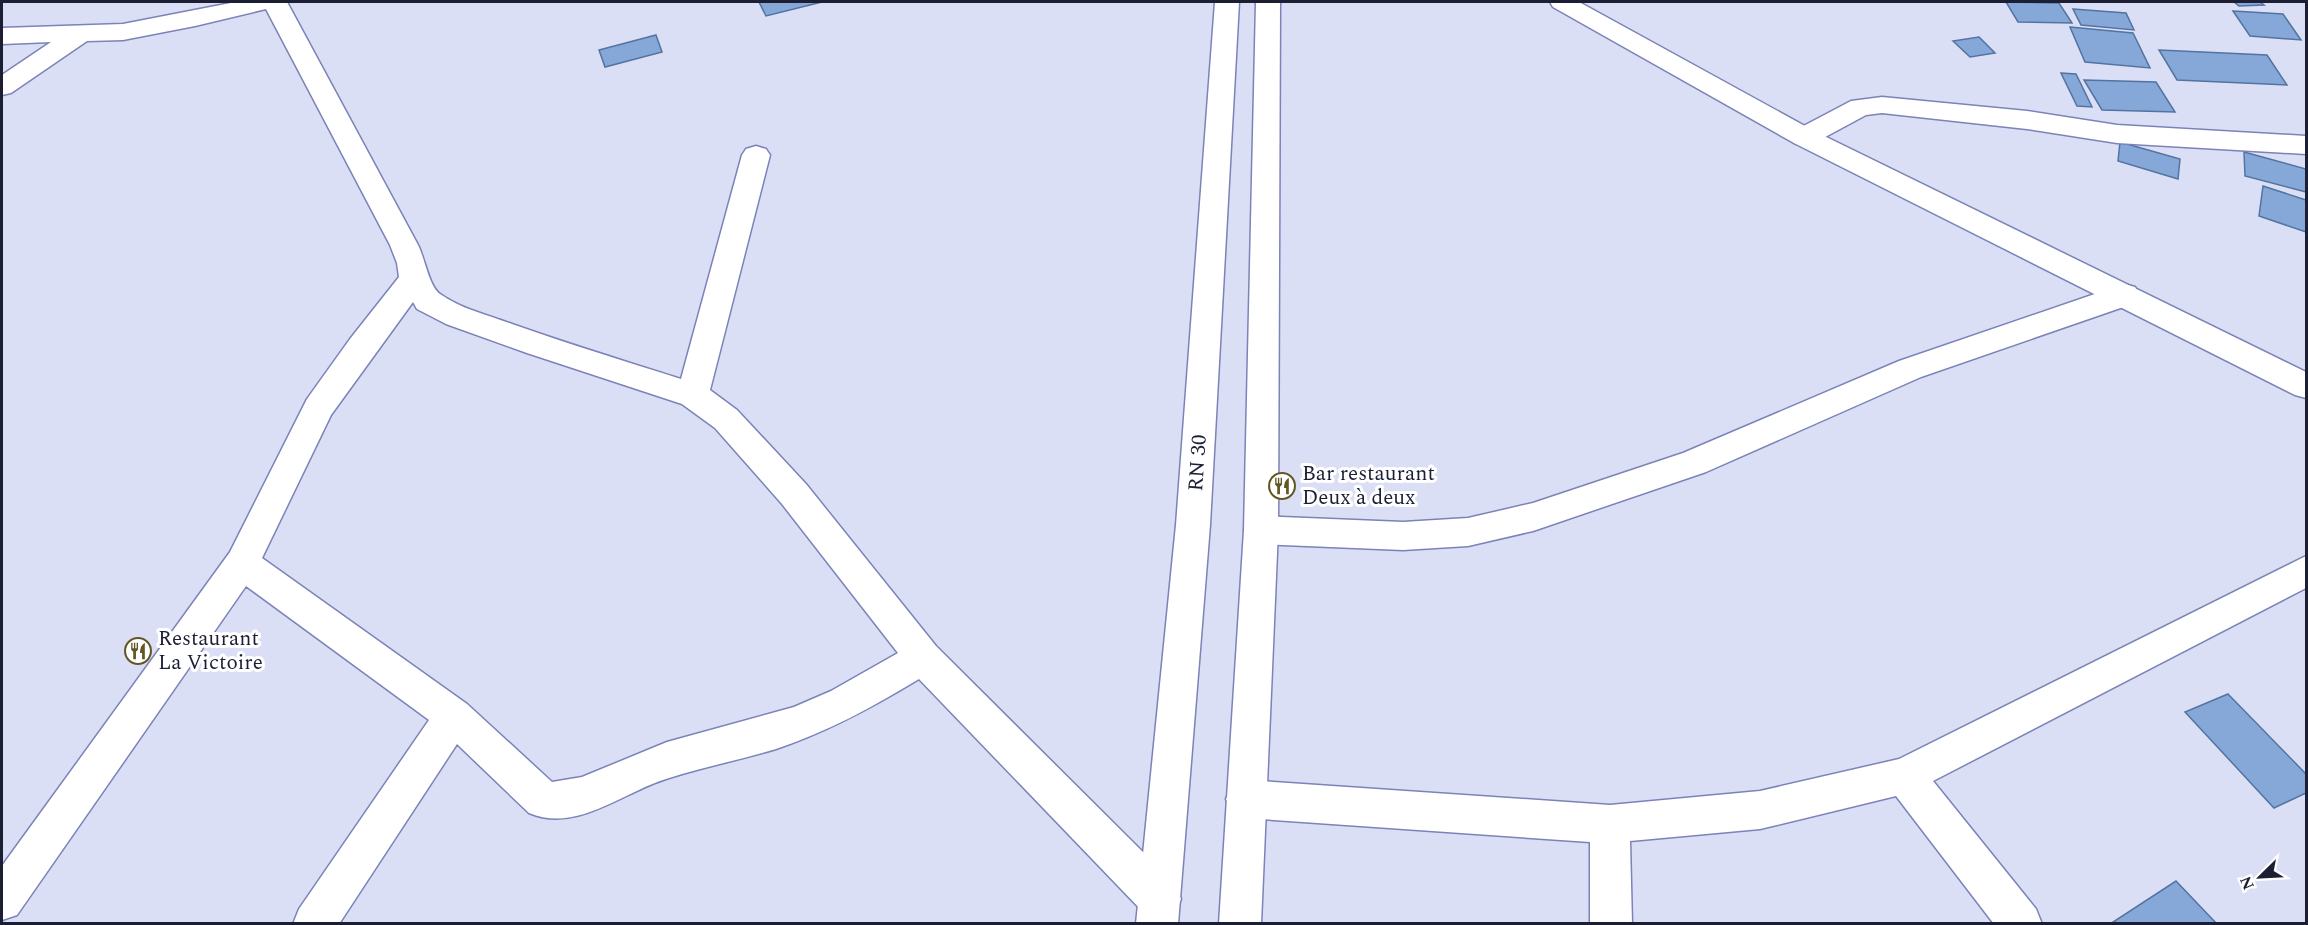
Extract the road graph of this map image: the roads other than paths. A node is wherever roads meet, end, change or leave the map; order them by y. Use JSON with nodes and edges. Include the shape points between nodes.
{"nodes":[{"id":1,"x":156,"y":2,"type":"edge"},
{"id":2,"x":263,"y":2,"type":"edge"},
{"id":3,"x":275,"y":2,"type":"edge"},
{"id":4,"x":1227,"y":2,"type":"edge"},
{"id":5,"x":1268,"y":2,"type":"edge"},
{"id":6,"x":1562,"y":2,"type":"edge"},
{"id":7,"x":123,"y":32,"type":"junction"},
{"id":8,"x":80,"y":34,"type":"junction"},
{"id":9,"x":2,"y":36,"type":"edge"},
{"id":10,"x":2,"y":87,"type":"edge"},
{"id":11,"x":1804,"y":137,"type":"junction"},
{"id":12,"x":2307,"y":145,"type":"edge"},
{"id":13,"x":756,"y":155,"type":"dead end"},
{"id":14,"x":414,"y":279,"type":"junction"},
{"id":15,"x":2124,"y":295,"type":"junction"},
{"id":16,"x":2307,"y":386,"type":"edge"},
{"id":17,"x":693,"y":395,"type":"junction"},
{"id":18,"x":1261,"y":530,"type":"junction"},
{"id":19,"x":242,"y":563,"type":"junction"},
{"id":20,"x":2307,"y":571,"type":"edge"},
{"id":21,"x":923,"y":658,"type":"junction"},
{"id":22,"x":454,"y":716,"type":"junction"},
{"id":23,"x":1904,"y":776,"type":"junction"},
{"id":24,"x":1246,"y":799,"type":"junction"},
{"id":25,"x":1610,"y":824,"type":"junction"},
{"id":26,"x":2,"y":900,"type":"edge"},
{"id":27,"x":1159,"y":911,"type":"edge"},
{"id":28,"x":314,"y":924,"type":"edge"},
{"id":29,"x":1240,"y":924,"type":"edge"},
{"id":30,"x":1611,"y":924,"type":"edge"},
{"id":31,"x":2021,"y":924,"type":"edge"}],
"edges":[{"from":1,"to":7,"type":"street"},
{"from":2,"to":7,"type":"street"},
{"from":3,"to":14,"type":"street","via":[[404,245]]},
{"from":4,"to":27,"type":"street","name":"RN 30","number":"RN 30","via":[[1193,525]]},
{"from":5,"to":18,"type":"street"},
{"from":6,"to":11,"type":"street"},
{"from":7,"to":8,"type":"street"},
{"from":8,"to":9,"type":"street"},
{"from":8,"to":10,"type":"street"},
{"from":11,"to":12,"type":"street","via":[[1860,107],[1882,105],[2117,134]]},
{"from":11,"to":15,"type":"street"},
{"from":13,"to":17,"type":"street"},
{"from":14,"to":17,"type":"street","via":[[428,301],[457,316]]},
{"from":14,"to":19,"type":"street","via":[[318,408]]},
{"from":15,"to":16,"type":"street"},
{"from":15,"to":18,"type":"street","via":[[1910,369],[1694,463],[1533,517],[1468,532],[1403,536]]},
{"from":17,"to":21,"type":"street","via":[[726,419],[794,494]]},
{"from":18,"to":24,"type":"street"},
{"from":19,"to":22,"type":"street"},
{"from":19,"to":26,"type":"street"},
{"from":20,"to":23,"type":"street"},
{"from":21,"to":22,"type":"street","via":[[850,700],[796,724],[652,765],[554,803],[543,800]]},
{"from":21,"to":27,"type":"street"},
{"from":22,"to":28,"type":"street"},
{"from":23,"to":25,"type":"street","via":[[1760,810]]},
{"from":23,"to":31,"type":"street"},
{"from":24,"to":25,"type":"street"},
{"from":24,"to":29,"type":"street"},
{"from":25,"to":30,"type":"street"}]}
